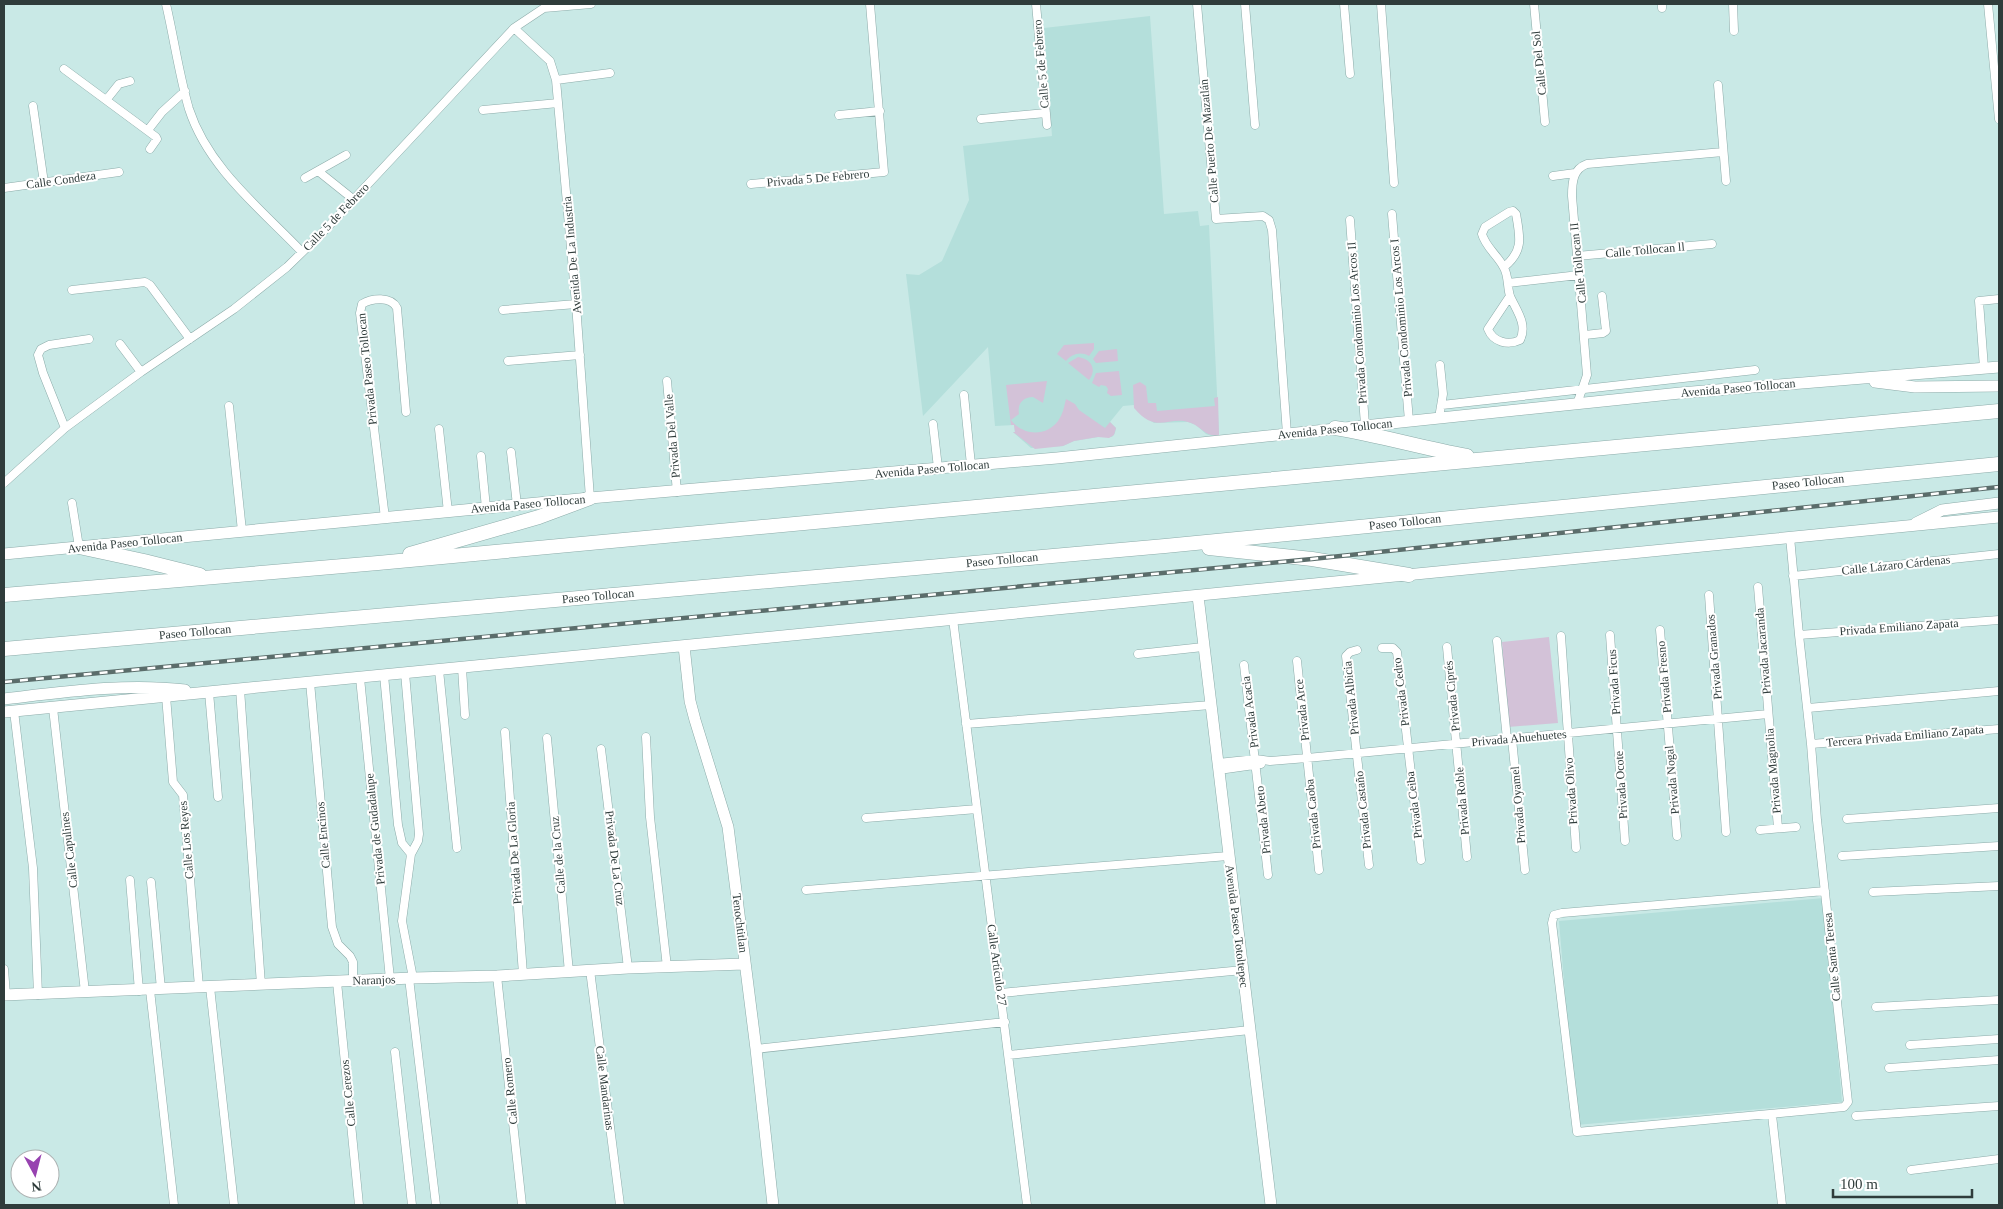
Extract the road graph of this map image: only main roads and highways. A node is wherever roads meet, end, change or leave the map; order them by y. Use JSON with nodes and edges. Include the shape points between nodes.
{"nodes":[{"id":1,"x":1999,"y":367,"type":"edge"},
{"id":2,"x":1859,"y":379,"type":"junction"},
{"id":3,"x":1999,"y":386,"type":"edge"},
{"id":4,"x":1999,"y":411,"type":"edge"},
{"id":5,"x":1335,"y":428,"type":"junction"},
{"id":6,"x":1485,"y":459,"type":"junction"},
{"id":7,"x":1999,"y":464,"type":"edge"},
{"id":8,"x":590,"y":498,"type":"junction"},
{"id":9,"x":1999,"y":503,"type":"edge"},
{"id":10,"x":1999,"y":517,"type":"edge"},
{"id":11,"x":1910,"y":526,"type":"junction"},
{"id":12,"x":1166,"y":546,"type":"junction"},
{"id":13,"x":79,"y":547,"type":"junction"},
{"id":14,"x":4,"y":554,"type":"edge"},
{"id":15,"x":378,"y":563,"type":"junction"},
{"id":16,"x":1409,"y":575,"type":"junction"},
{"id":17,"x":210,"y":578,"type":"junction"},
{"id":18,"x":4,"y":595,"type":"edge"},
{"id":19,"x":1198,"y":596,"type":"junction"},
{"id":20,"x":684,"y":646,"type":"junction"},
{"id":21,"x":4,"y":649,"type":"edge"},
{"id":22,"x":208,"y":692,"type":"junction"},
{"id":23,"x":4,"y":699,"type":"edge"},
{"id":24,"x":9,"y":711,"type":"edge"},
{"id":25,"x":744,"y":964,"type":"junction"},
{"id":26,"x":5,"y":995,"type":"edge"},
{"id":27,"x":773,"y":1205,"type":"edge"},
{"id":28,"x":1271,"y":1205,"type":"edge"}],
"edges":[{"from":1,"to":2,"type":"main road","name":"Avenida Paseo Tollocan"},
{"from":2,"to":3,"type":"main road","name":"Avenida Paseo Tollocan","via":[[1914,387]]},
{"from":2,"to":5,"type":"main road","name":"Avenida Paseo Tollocan","via":[[1680,393]]},
{"from":4,"to":6,"type":"highway"},
{"from":5,"to":6,"type":"highway","via":[[1428,450]]},
{"from":5,"to":8,"type":"main road","name":"Avenida Paseo Tollocan","via":[[971,465]]},
{"from":6,"to":15,"type":"highway"},
{"from":7,"to":12,"type":"highway","name":"Paseo Tollocan"},
{"from":8,"to":13,"type":"main road","name":"Avenida Paseo Tollocan"},
{"from":8,"to":15,"type":"highway","via":[[539,517]]},
{"from":9,"to":11,"type":"main road","via":[[1942,510]]},
{"from":10,"to":11,"type":"main road"},
{"from":11,"to":16,"type":"main road"},
{"from":12,"to":16,"type":"highway","via":[[1312,558]]},
{"from":12,"to":21,"type":"highway","name":"Paseo Tollocan"},
{"from":13,"to":14,"type":"main road","name":"Avenida Paseo Tollocan"},
{"from":13,"to":17,"type":"highway"},
{"from":15,"to":17,"type":"highway"},
{"from":16,"to":19,"type":"main road"},
{"from":17,"to":18,"type":"highway"},
{"from":19,"to":20,"type":"main road"},
{"from":19,"to":28,"type":"main road","name":"Avenida Paseo Totoltepec"},
{"from":20,"to":22,"type":"main road"},
{"from":20,"to":25,"type":"main road","name":"Tenochtitlan","via":[[690,701],[728,827]]},
{"from":22,"to":23,"type":"main road","via":[[145,687]]},
{"from":22,"to":24,"type":"main road"},
{"from":25,"to":26,"type":"main road","name":"Naranjos"},
{"from":25,"to":27,"type":"main road","name":"Tenochtitlan"}]}
